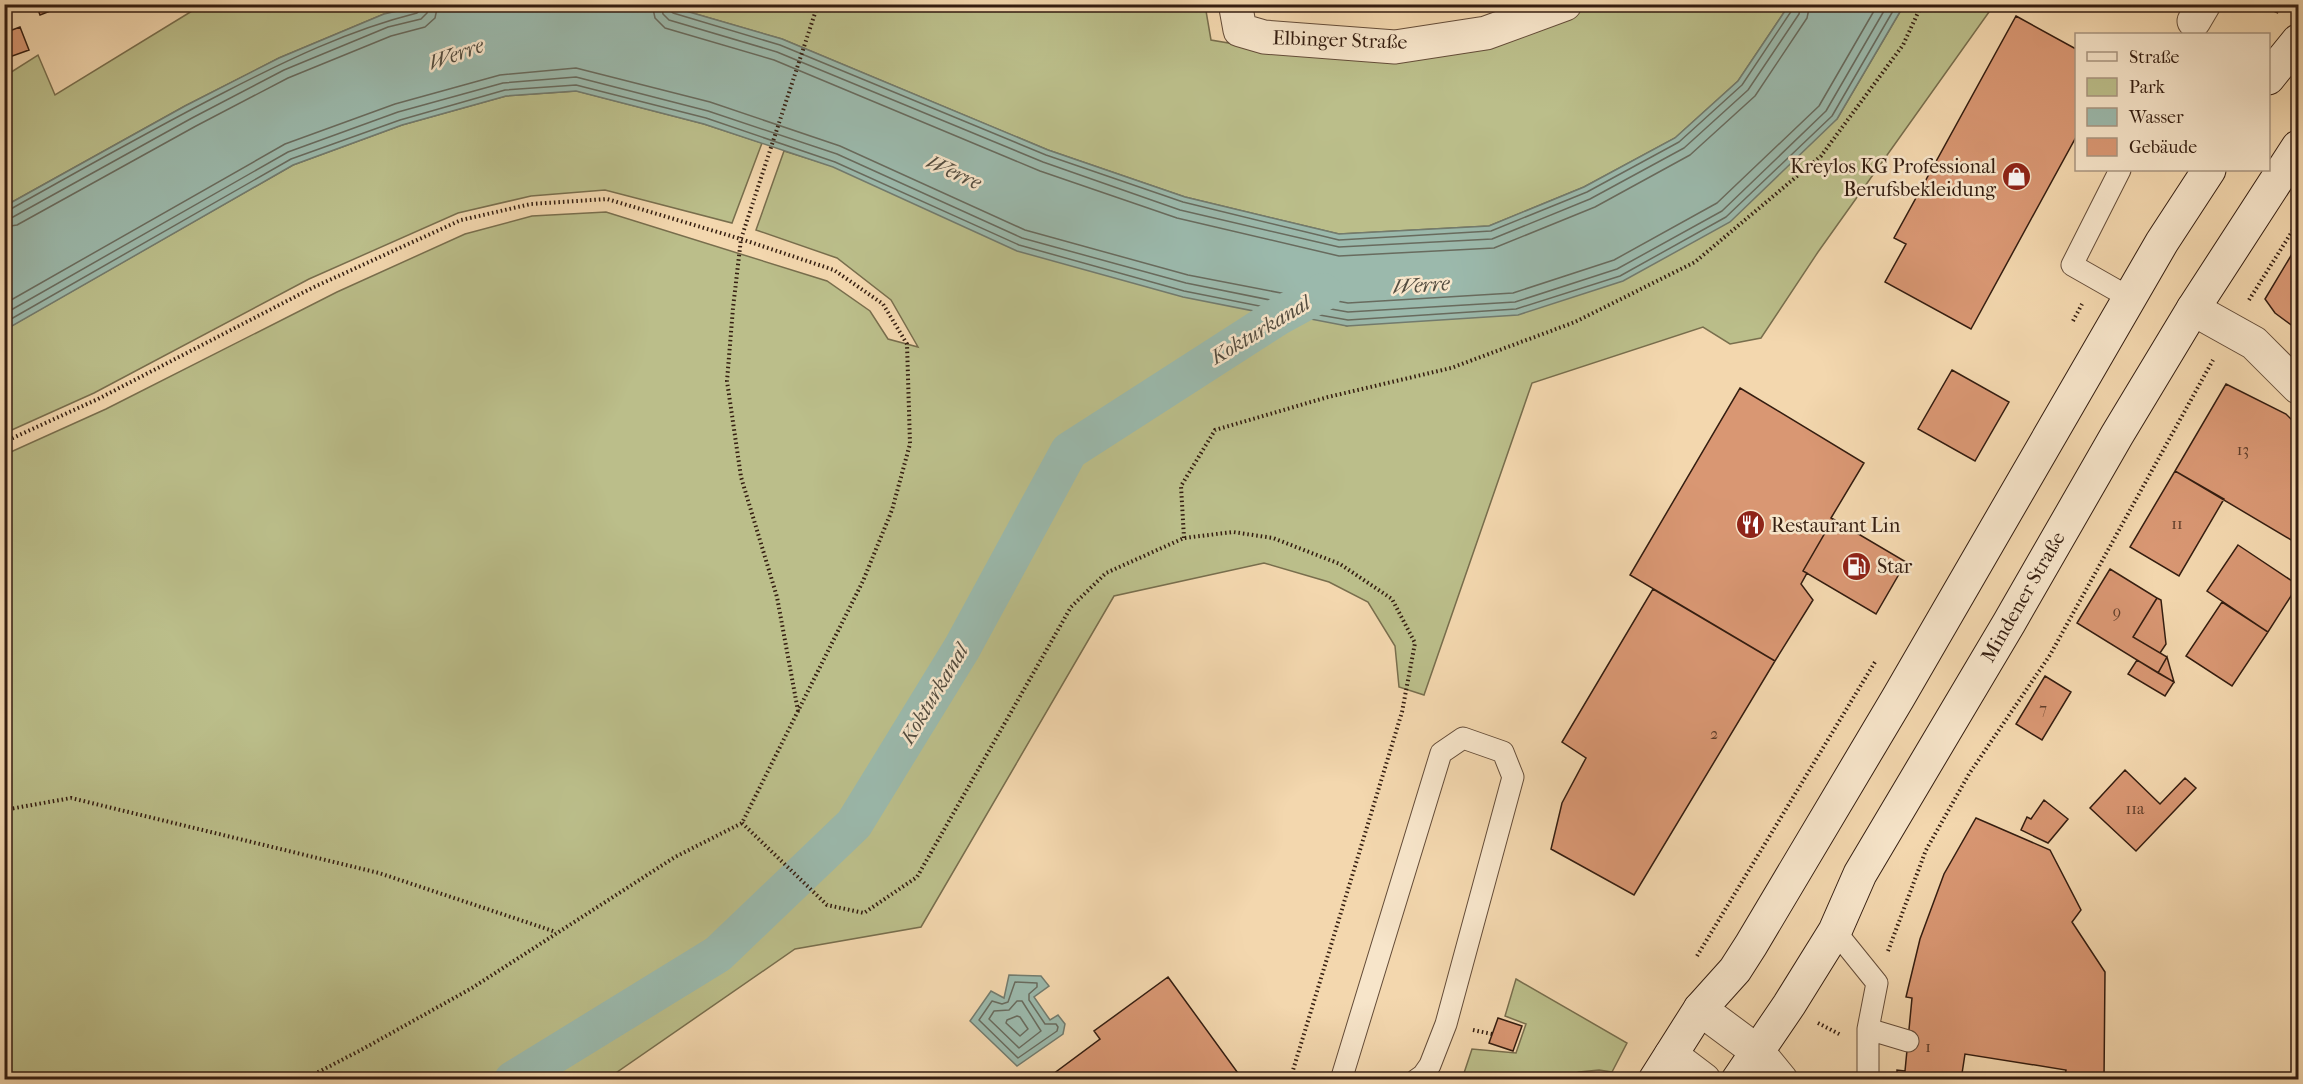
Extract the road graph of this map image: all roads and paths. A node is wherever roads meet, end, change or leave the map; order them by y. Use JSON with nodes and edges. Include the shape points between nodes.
{"nodes":[{"id":1,"x":818,"y":4,"type":"edge"},
{"id":2,"x":1565,"y":4,"type":"edge"},
{"id":3,"x":1922,"y":4,"type":"edge"},
{"id":4,"x":1236,"y":8,"type":"dead end"},
{"id":5,"x":2298,"y":41,"type":"edge"},
{"id":6,"x":2270,"y":76,"type":"edge"},
{"id":7,"x":2298,"y":147,"type":"edge"},
{"id":8,"x":2119,"y":171,"type":"edge"},
{"id":9,"x":2208,"y":171,"type":"edge"},
{"id":10,"x":2298,"y":222,"type":"edge"},
{"id":11,"x":741,"y":239,"type":"junction"},
{"id":12,"x":2096,"y":278,"type":"junction"},
{"id":13,"x":2130,"y":298,"type":"junction"},
{"id":14,"x":2193,"y":309,"type":"junction"},
{"id":15,"x":2068,"y":328,"type":"dead end"},
{"id":16,"x":2230,"y":329,"type":"junction"},
{"id":17,"x":2298,"y":387,"type":"edge"},
{"id":18,"x":4,"y":441,"type":"edge"},
{"id":19,"x":1184,"y":538,"type":"junction"},
{"id":20,"x":1877,"y":658,"type":"dead end"},
{"id":21,"x":798,"y":713,"type":"junction"},
{"id":22,"x":4,"y":810,"type":"edge"},
{"id":23,"x":741,"y":823,"type":"junction"},
{"id":24,"x":1835,"y":931,"type":"junction"},
{"id":25,"x":556,"y":933,"type":"junction"},
{"id":26,"x":1693,"y":963,"type":"dead end"},
{"id":27,"x":1876,"y":983,"type":"junction"},
{"id":28,"x":1700,"y":1009,"type":"junction"},
{"id":29,"x":1868,"y":1029,"type":"junction"},
{"id":30,"x":1908,"y":1041,"type":"dead end"},
{"id":31,"x":1758,"y":1052,"type":"junction"},
{"id":32,"x":1663,"y":1067,"type":"edge"},
{"id":33,"x":303,"y":1080,"type":"edge"},
{"id":34,"x":1290,"y":1080,"type":"edge"},
{"id":35,"x":1341,"y":1080,"type":"edge"},
{"id":36,"x":1416,"y":1080,"type":"edge"},
{"id":37,"x":1704,"y":1080,"type":"edge"},
{"id":38,"x":1738,"y":1080,"type":"edge"},
{"id":39,"x":1781,"y":1080,"type":"edge"},
{"id":40,"x":1868,"y":1080,"type":"edge"}],
"edges":[{"from":1,"to":11,"type":"path"},
{"from":2,"to":4,"type":"main road","name":"Elbinger Straße","via":[[1486,33],[1395,47],[1264,37],[1240,30]]},
{"from":3,"to":19,"type":"path","via":[[1903,45],[1821,156],[1695,262],[1575,322],[1451,368],[1328,397],[1215,430],[1182,486]]},
{"from":5,"to":6,"type":"main road"},
{"from":7,"to":14,"type":"main road","name":"Mindener Straße"},
{"from":8,"to":12,"type":"lane","via":[[2072,265]]},
{"from":9,"to":13,"type":"main road"},
{"from":10,"to":16,"type":"path"},
{"from":11,"to":18,"type":"path","via":[[607,199],[531,204],[461,220],[312,288],[98,399]]},
{"from":11,"to":21,"type":"path","via":[[727,381],[741,477],[777,597]]},
{"from":11,"to":21,"type":"path","via":[[834,270],[883,304],[907,344],[910,444],[892,510],[863,581]]},
{"from":12,"to":13,"type":"lane"},
{"from":12,"to":15,"type":"path"},
{"from":13,"to":28,"type":"main road","via":[[1775,906],[1736,970]]},
{"from":14,"to":16,"type":"main road"},
{"from":14,"to":24,"type":"main road","name":"Mindener Straße","via":[[1860,874]]},
{"from":16,"to":17,"type":"main road","via":[[2254,343]]},
{"from":16,"to":27,"type":"path","via":[[2050,655],[1969,774],[1926,850]]},
{"from":19,"to":23,"type":"path","via":[[1106,573],[1071,608],[917,877],[864,913],[827,905]]},
{"from":19,"to":34,"type":"path","via":[[1233,532],[1273,538],[1340,564],[1392,599],[1415,644],[1402,712]]},
{"from":20,"to":26,"type":"path"},
{"from":21,"to":23,"type":"path"},
{"from":22,"to":25,"type":"path","via":[[71,798],[380,873]]},
{"from":23,"to":25,"type":"path","via":[[675,857]]},
{"from":24,"to":27,"type":"lane"},
{"from":24,"to":31,"type":"main road","name":"Mindener Straße"},
{"from":25,"to":33,"type":"path","via":[[472,988]]},
{"from":27,"to":29,"type":"lane"},
{"from":28,"to":31,"type":"main road"},
{"from":28,"to":32,"type":"main road"},
{"from":29,"to":30,"type":"lane"},
{"from":29,"to":40,"type":"lane"},
{"from":31,"to":38,"type":"main road","name":"Mindener Straße"},
{"from":31,"to":39,"type":"main road"},
{"from":32,"to":37,"type":"main road"},
{"from":35,"to":36,"type":"lane","via":[[1441,753],[1463,738],[1503,752],[1513,777],[1446,1024],[1430,1065]]}]}
